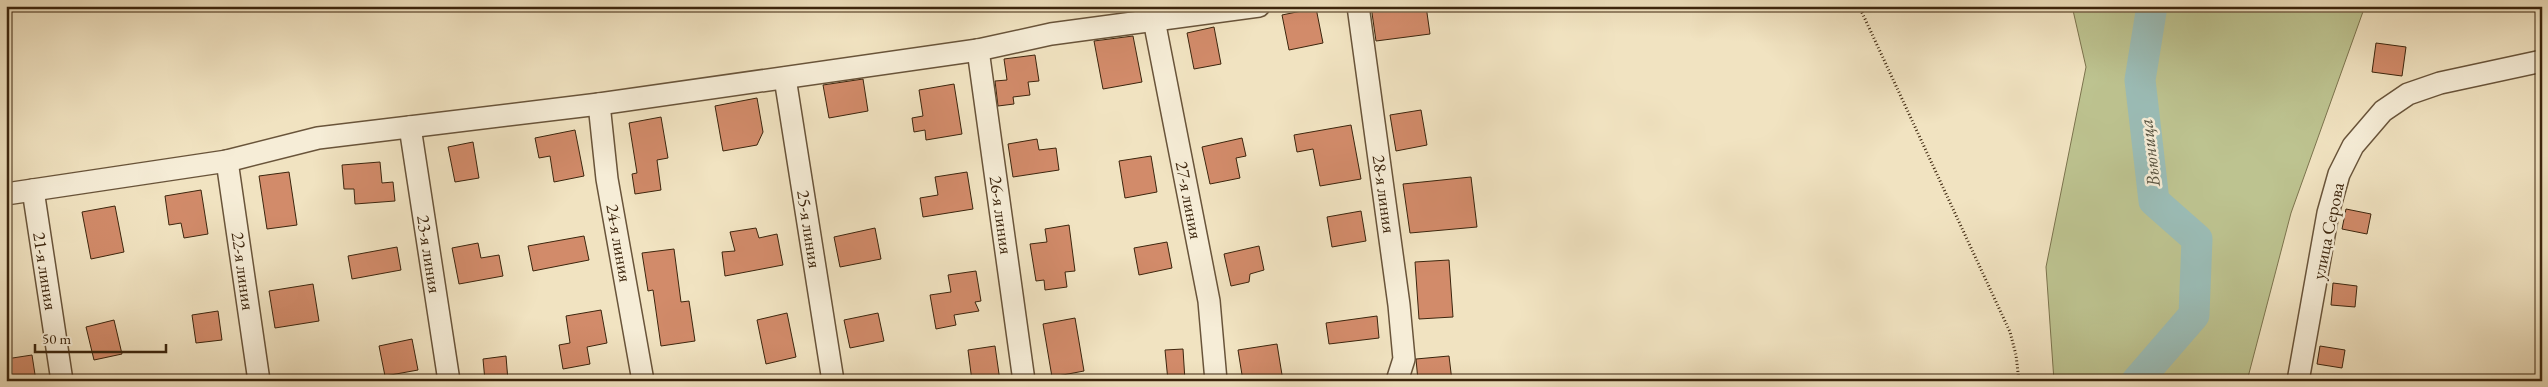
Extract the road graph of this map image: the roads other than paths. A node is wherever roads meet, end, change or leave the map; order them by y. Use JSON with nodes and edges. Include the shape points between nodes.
{"nodes":[{"id":1,"x":1259,"y":6,"type":"edge"},
{"id":2,"x":1358,"y":6,"type":"edge"},
{"id":3,"x":1154,"y":20,"type":"junction"},
{"id":4,"x":978,"y":50,"type":"junction"},
{"id":5,"x":2542,"y":61,"type":"edge"},
{"id":6,"x":785,"y":78,"type":"junction"},
{"id":7,"x":599,"y":104,"type":"junction"},
{"id":8,"x":410,"y":127,"type":"junction"},
{"id":9,"x":227,"y":161,"type":"junction"},
{"id":10,"x":33,"y":190,"type":"junction"},
{"id":11,"x":6,"y":194,"type":"edge"},
{"id":12,"x":62,"y":381,"type":"edge"},
{"id":13,"x":259,"y":381,"type":"edge"},
{"id":14,"x":449,"y":381,"type":"edge"},
{"id":15,"x":643,"y":381,"type":"edge"},
{"id":16,"x":833,"y":381,"type":"edge"},
{"id":17,"x":1024,"y":381,"type":"edge"},
{"id":18,"x":1216,"y":381,"type":"edge"},
{"id":19,"x":1397,"y":381,"type":"edge"},
{"id":20,"x":2298,"y":381,"type":"edge"}],
"edges":[{"from":1,"to":3,"type":"street"},
{"from":2,"to":19,"type":"street","name":"28-я линия","via":[[1399,305],[1404,359]]},
{"from":3,"to":4,"type":"street","via":[[1051,34]]},
{"from":3,"to":18,"type":"street","name":"27-я линия","via":[[1209,301]]},
{"from":4,"to":6,"type":"street"},
{"from":4,"to":17,"type":"street","name":"26-я линия"},
{"from":5,"to":20,"type":"street","name":"улица Серова","via":[[2448,81],[2408,94],[2383,111],[2353,146],[2340,174],[2328,214]]},
{"from":6,"to":7,"type":"street"},
{"from":6,"to":16,"type":"street","name":"25-я линия"},
{"from":7,"to":8,"type":"street"},
{"from":7,"to":15,"type":"street","name":"24-я линия","via":[[607,179]]},
{"from":8,"to":9,"type":"street","via":[[318,138]]},
{"from":8,"to":14,"type":"street","name":"23-я линия"},
{"from":9,"to":10,"type":"street"},
{"from":9,"to":13,"type":"street","name":"22-я линия"},
{"from":10,"to":11,"type":"street"},
{"from":10,"to":12,"type":"street","name":"21-я линия"}]}
